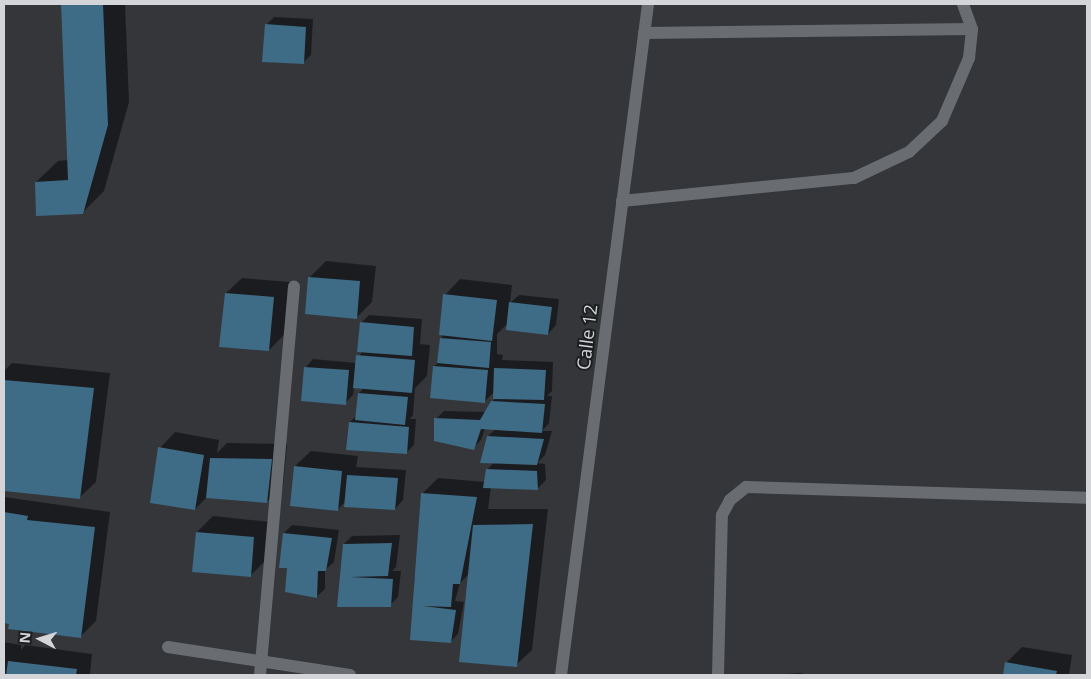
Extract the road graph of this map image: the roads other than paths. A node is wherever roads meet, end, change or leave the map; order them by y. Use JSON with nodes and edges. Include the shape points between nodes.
{"nodes":[{"id":1,"x":648,"y":4,"type":"edge"},
{"id":2,"x":963,"y":4,"type":"edge"},
{"id":3,"x":972,"y":29,"type":"junction"},
{"id":4,"x":644,"y":34,"type":"junction"},
{"id":5,"x":622,"y":201,"type":"junction"},
{"id":6,"x":294,"y":286,"type":"dead end"},
{"id":7,"x":1087,"y":498,"type":"edge"},
{"id":8,"x":168,"y":647,"type":"dead end"},
{"id":9,"x":262,"y":661,"type":"junction"},
{"id":10,"x":260,"y":675,"type":"edge"},
{"id":11,"x":350,"y":675,"type":"edge"},
{"id":12,"x":561,"y":675,"type":"edge"},
{"id":13,"x":718,"y":675,"type":"edge"}],
"edges":[{"from":1,"to":4,"type":"street","name":"Calle 12"},
{"from":2,"to":3,"type":"street"},
{"from":3,"to":4,"type":"street"},
{"from":3,"to":5,"type":"street","via":[[969,58],[942,121],[909,152],[854,178]]},
{"from":4,"to":5,"type":"street","name":"Calle 12"},
{"from":5,"to":12,"type":"street","name":"Calle 12"},
{"from":6,"to":9,"type":"street"},
{"from":7,"to":13,"type":"street","via":[[746,486],[730,500],[722,515]]},
{"from":8,"to":9,"type":"street"},
{"from":9,"to":10,"type":"street"},
{"from":9,"to":11,"type":"street"}]}
